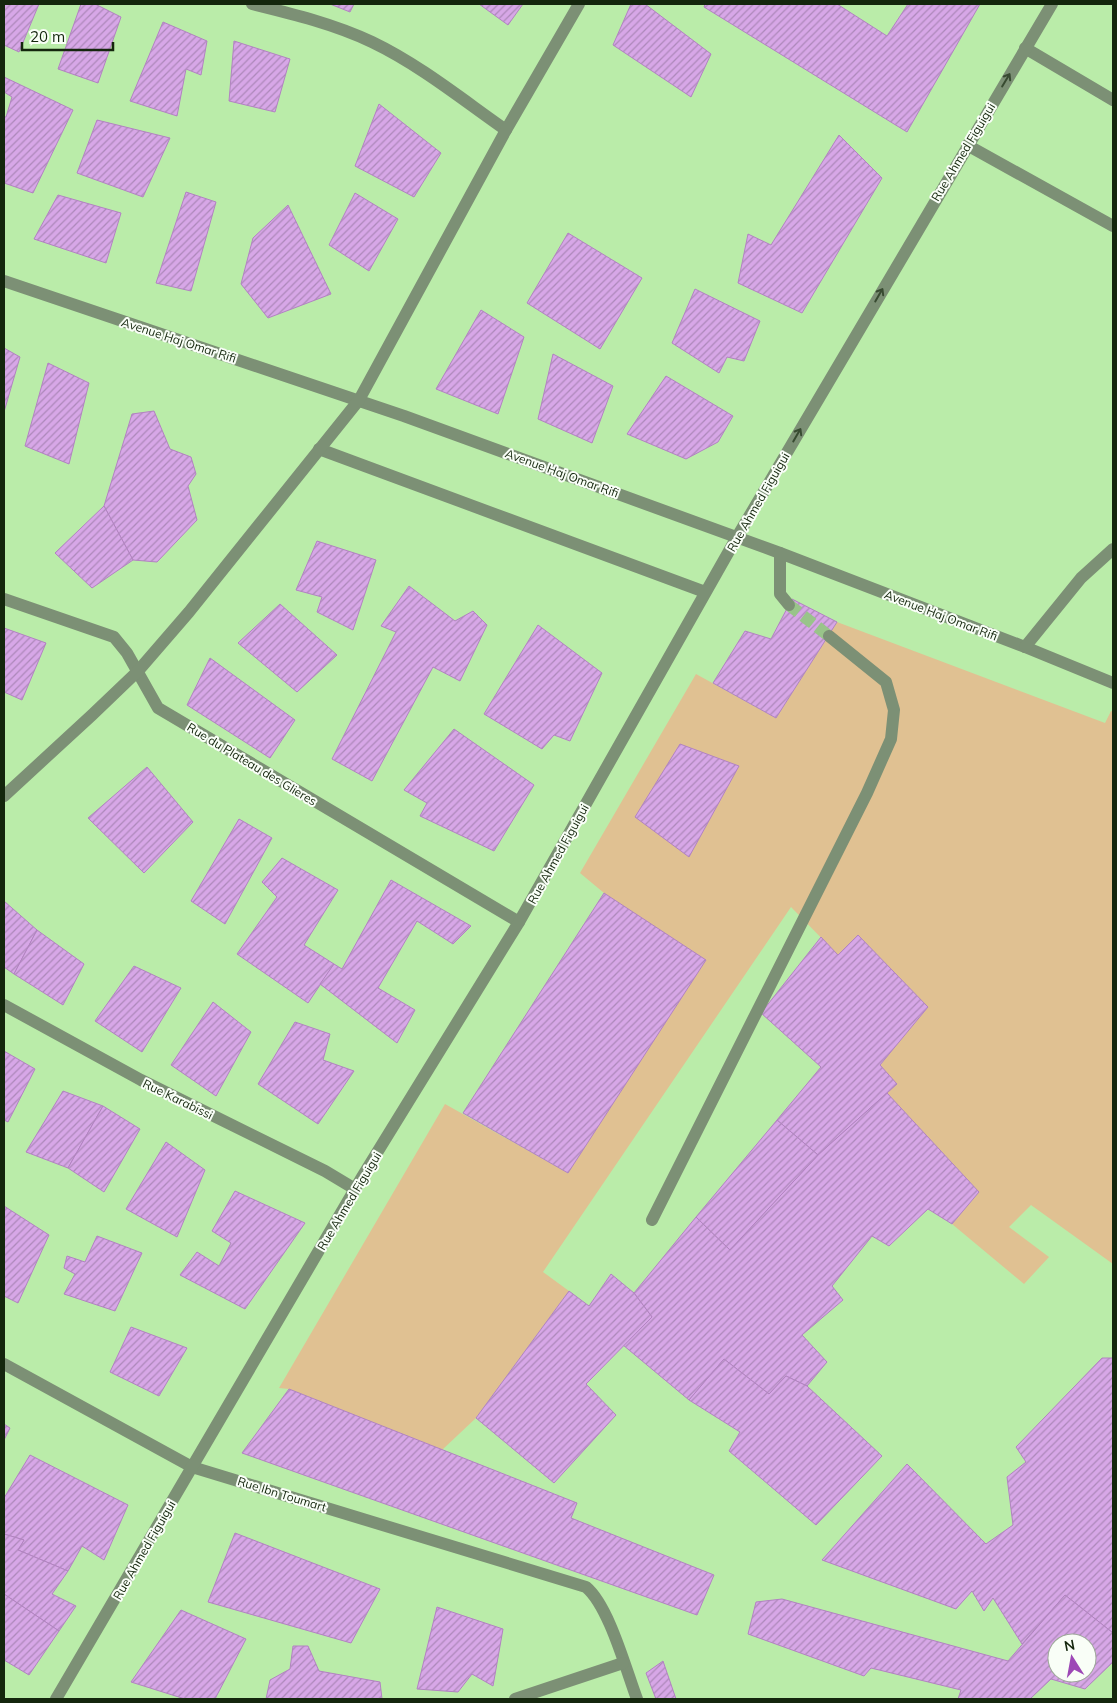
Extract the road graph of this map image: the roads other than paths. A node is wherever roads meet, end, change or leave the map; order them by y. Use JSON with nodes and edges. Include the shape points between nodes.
{"nodes":[{"id":1,"x":252,"y":4,"type":"edge"},
{"id":2,"x":579,"y":4,"type":"edge"},
{"id":3,"x":1052,"y":4,"type":"edge"},
{"id":4,"x":1025,"y":48,"type":"junction"},
{"id":5,"x":1113,"y":100,"type":"edge"},
{"id":6,"x":506,"y":130,"type":"junction"},
{"id":7,"x":967,"y":145,"type":"junction"},
{"id":8,"x":1113,"y":226,"type":"edge"},
{"id":9,"x":4,"y":281,"type":"edge"},
{"id":10,"x":359,"y":400,"type":"junction"},
{"id":11,"x":319,"y":448,"type":"junction"},
{"id":12,"x":737,"y":537,"type":"junction"},
{"id":13,"x":1113,"y":549,"type":"edge"},
{"id":14,"x":780,"y":554,"type":"junction"},
{"id":15,"x":705,"y":592,"type":"junction"},
{"id":16,"x":4,"y":599,"type":"edge"},
{"id":17,"x":789,"y":606,"type":"tunnel mouth"},
{"id":18,"x":828,"y":636,"type":"tunnel mouth"},
{"id":19,"x":1025,"y":647,"type":"junction"},
{"id":20,"x":138,"y":671,"type":"junction"},
{"id":21,"x":1113,"y":683,"type":"edge"},
{"id":22,"x":4,"y":796,"type":"edge"},
{"id":23,"x":519,"y":922,"type":"junction"},
{"id":24,"x":4,"y":1005,"type":"edge"},
{"id":25,"x":355,"y":1189,"type":"junction"},
{"id":26,"x":652,"y":1220,"type":"dead end"},
{"id":27,"x":4,"y":1364,"type":"edge"},
{"id":28,"x":192,"y":1467,"type":"junction"},
{"id":29,"x":623,"y":1663,"type":"junction"},
{"id":30,"x":56,"y":1699,"type":"edge"},
{"id":31,"x":516,"y":1699,"type":"edge"},
{"id":32,"x":637,"y":1699,"type":"edge"}],
"edges":[{"from":1,"to":6,"type":"street","via":[[339,28],[372,42],[419,69]]},
{"from":2,"to":6,"type":"street"},
{"from":3,"to":4,"type":"street","name":"Rue Ahmed Figuigui"},
{"from":4,"to":5,"type":"street"},
{"from":7,"to":4,"type":"street","name":"Rue Ahmed Figuigui","one_way":true},
{"from":6,"to":10,"type":"street"},
{"from":7,"to":8,"type":"street"},
{"from":12,"to":7,"type":"street","name":"Rue Ahmed Figuigui","one_way":true},
{"from":9,"to":10,"type":"street","name":"Avenue Haj Omar Rifi"},
{"from":10,"to":11,"type":"street"},
{"from":10,"to":12,"type":"street","name":"Avenue Haj Omar Rifi"},
{"from":11,"to":15,"type":"street"},
{"from":11,"to":20,"type":"street"},
{"from":12,"to":14,"type":"street","name":"Avenue Haj Omar Rifi"},
{"from":12,"to":15,"type":"street","name":"Rue Ahmed Figuigui"},
{"from":13,"to":19,"type":"street","via":[[1081,578]]},
{"from":14,"to":17,"type":"street","via":[[780,594]]},
{"from":14,"to":19,"type":"street","name":"Avenue Haj Omar Rifi"},
{"from":15,"to":23,"type":"street","name":"Rue Ahmed Figuigui"},
{"from":16,"to":20,"type":"street","name":"Rue du Plateau des Glieres","via":[[114,637]]},
{"from":18,"to":26,"type":"street","via":[[886,682],[894,710],[891,739]]},
{"from":19,"to":21,"type":"street","name":"Avenue Haj Omar Rifi"},
{"from":20,"to":22,"type":"street"},
{"from":20,"to":23,"type":"street","name":"Rue du Plateau des Glieres","via":[[158,708]]},
{"from":23,"to":25,"type":"street","name":"Rue Ahmed Figuigui"},
{"from":24,"to":25,"type":"street","name":"Rue Karabissi","via":[[141,1080]]},
{"from":25,"to":28,"type":"street","name":"Rue Ahmed Figuigui"},
{"from":27,"to":28,"type":"street","name":"Rue Ibn Toumart"},
{"from":28,"to":29,"type":"street","name":"Rue Ibn Toumart","via":[[586,1587],[593,1592],[605,1612]]},
{"from":28,"to":30,"type":"street","name":"Rue Ahmed Figuigui"},
{"from":29,"to":31,"type":"street"},
{"from":29,"to":32,"type":"street","name":"Rue Ibn Toumart"}]}
